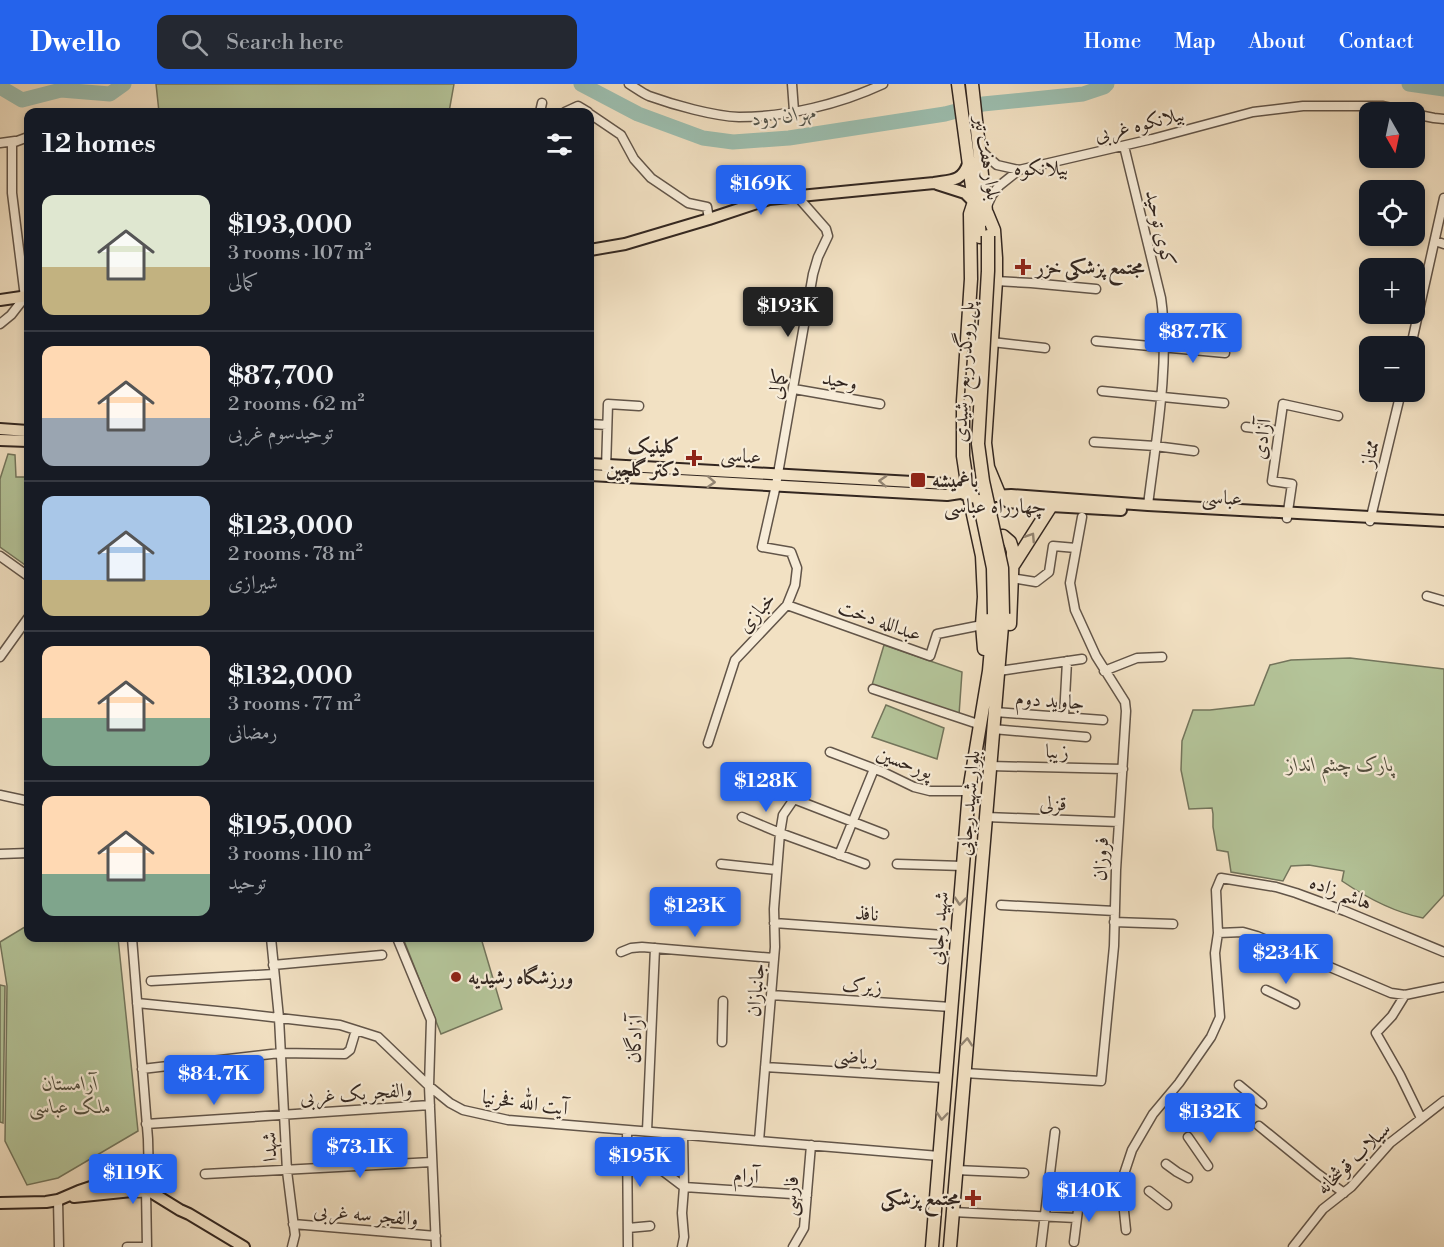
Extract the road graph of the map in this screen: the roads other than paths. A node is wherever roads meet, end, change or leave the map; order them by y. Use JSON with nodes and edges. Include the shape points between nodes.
{"nodes":[{"id":1,"x":629,"y":84,"type":"edge"},
{"id":2,"x":792,"y":84,"type":"edge"},
{"id":3,"x":883,"y":84,"type":"edge"},
{"id":4,"x":973,"y":86,"type":"edge"},
{"id":5,"x":958,"y":87,"type":"edge"},
{"id":6,"x":542,"y":103,"type":"dead end"},
{"id":7,"x":1359,"y":106,"type":"edge"},
{"id":8,"x":541,"y":108,"type":"edge"},
{"id":9,"x":794,"y":111,"type":"junction"},
{"id":10,"x":594,"y":116,"type":"edge"},
{"id":11,"x":1425,"y":116,"type":"edge"},
{"id":12,"x":1444,"y":119,"type":"edge"},
{"id":13,"x":24,"y":138,"type":"edge"},
{"id":14,"x":13,"y":142,"type":"junction"},
{"id":15,"x":0,"y":144,"type":"edge"},
{"id":16,"x":1124,"y":146,"type":"junction"},
{"id":17,"x":981,"y":151,"type":"junction"},
{"id":18,"x":968,"y":164,"type":"junction"},
{"id":19,"x":1019,"y":170,"type":"junction"},
{"id":20,"x":934,"y":183,"type":"junction"},
{"id":21,"x":797,"y":196,"type":"junction"},
{"id":22,"x":1444,"y":198,"type":"edge"},
{"id":23,"x":974,"y":202,"type":"junction"},
{"id":24,"x":987,"y":210,"type":"junction"},
{"id":25,"x":709,"y":219,"type":"junction"},
{"id":26,"x":984,"y":237,"type":"junction"},
{"id":27,"x":1440,"y":242,"type":"edge"},
{"id":28,"x":594,"y":249,"type":"edge"},
{"id":29,"x":24,"y":276,"type":"edge"},
{"id":30,"x":996,"y":281,"type":"junction"},
{"id":31,"x":1096,"y":289,"type":"dead end"},
{"id":32,"x":24,"y":296,"type":"edge"},
{"id":33,"x":24,"y":299,"type":"edge"},
{"id":34,"x":0,"y":300,"type":"edge"},
{"id":35,"x":0,"y":324,"type":"edge"},
{"id":36,"x":1414,"y":336,"type":"edge"},
{"id":37,"x":1096,"y":341,"type":"dead end"},
{"id":38,"x":992,"y":342,"type":"junction"},
{"id":39,"x":1045,"y":348,"type":"dead end"},
{"id":40,"x":1163,"y":348,"type":"junction"},
{"id":41,"x":1225,"y":353,"type":"dead end"},
{"id":42,"x":965,"y":366,"type":"junction"},
{"id":43,"x":990,"y":368,"type":"junction"},
{"id":44,"x":794,"y":389,"type":"junction"},
{"id":45,"x":1102,"y":392,"type":"dead end"},
{"id":46,"x":1161,"y":397,"type":"junction"},
{"id":47,"x":1399,"y":402,"type":"edge"},
{"id":48,"x":1224,"y":403,"type":"dead end"},
{"id":49,"x":880,"y":404,"type":"dead end"},
{"id":50,"x":639,"y":406,"type":"dead end"},
{"id":51,"x":1338,"y":416,"type":"dead end"},
{"id":52,"x":594,"y":424,"type":"edge"},
{"id":53,"x":607,"y":425,"type":"junction"},
{"id":54,"x":1246,"y":427,"type":"dead end"},
{"id":55,"x":0,"y":429,"type":"edge"},
{"id":56,"x":24,"y":431,"type":"edge"},
{"id":57,"x":1279,"y":431,"type":"junction"},
{"id":58,"x":0,"y":440,"type":"edge"},
{"id":59,"x":24,"y":441,"type":"edge"},
{"id":60,"x":1094,"y":442,"type":"dead end"},
{"id":61,"x":1155,"y":446,"type":"junction"},
{"id":62,"x":1194,"y":451,"type":"dead end"},
{"id":63,"x":594,"y":466,"type":"edge"},
{"id":64,"x":606,"y":470,"type":"junction"},
{"id":65,"x":594,"y":474,"type":"edge"},
{"id":66,"x":777,"y":480,"type":"junction"},
{"id":67,"x":964,"y":494,"type":"junction"},
{"id":68,"x":1000,"y":496,"type":"junction"},
{"id":69,"x":1148,"y":504,"type":"junction"},
{"id":70,"x":1051,"y":506,"type":"junction"},
{"id":71,"x":1288,"y":515,"type":"junction"},
{"id":72,"x":1082,"y":517,"type":"dead end"},
{"id":73,"x":1370,"y":519,"type":"junction"},
{"id":74,"x":1444,"y":521,"type":"edge"},
{"id":75,"x":1444,"y":527,"type":"edge"},
{"id":76,"x":980,"y":543,"type":"junction"},
{"id":77,"x":1076,"y":548,"type":"junction"},
{"id":78,"x":0,"y":556,"type":"edge"},
{"id":79,"x":24,"y":573,"type":"edge"},
{"id":80,"x":1011,"y":573,"type":"junction"},
{"id":81,"x":1426,"y":596,"type":"dead end"},
{"id":82,"x":1444,"y":601,"type":"edge"},
{"id":83,"x":787,"y":605,"type":"junction"},
{"id":84,"x":999,"y":614,"type":"joint"},
{"id":85,"x":24,"y":624,"type":"edge"},
{"id":86,"x":982,"y":625,"type":"junction"},
{"id":87,"x":0,"y":657,"type":"edge"},
{"id":88,"x":1162,"y":657,"type":"dead end"},
{"id":89,"x":1082,"y":659,"type":"dead end"},
{"id":90,"x":1068,"y":661,"type":"junction"},
{"id":91,"x":1104,"y":670,"type":"junction"},
{"id":92,"x":994,"y":671,"type":"junction"},
{"id":93,"x":873,"y":689,"type":"dead end"},
{"id":94,"x":995,"y":712,"type":"junction"},
{"id":95,"x":1064,"y":717,"type":"junction"},
{"id":96,"x":1103,"y":720,"type":"dead end"},
{"id":97,"x":987,"y":727,"type":"junction"},
{"id":98,"x":1086,"y":737,"type":"dead end"},
{"id":99,"x":708,"y":743,"type":"dead end"},
{"id":100,"x":830,"y":752,"type":"dead end"},
{"id":101,"x":990,"y":766,"type":"junction"},
{"id":102,"x":874,"y":769,"type":"junction"},
{"id":103,"x":1123,"y":769,"type":"junction"},
{"id":104,"x":969,"y":791,"type":"junction"},
{"id":105,"x":0,"y":795,"type":"edge"},
{"id":106,"x":24,"y":800,"type":"edge"},
{"id":107,"x":742,"y":817,"type":"dead end"},
{"id":108,"x":986,"y":817,"type":"junction"},
{"id":109,"x":852,"y":822,"type":"junction"},
{"id":110,"x":1119,"y":822,"type":"junction"},
{"id":111,"x":780,"y":833,"type":"junction"},
{"id":112,"x":884,"y":834,"type":"dead end"},
{"id":113,"x":24,"y":853,"type":"edge"},
{"id":114,"x":0,"y":854,"type":"edge"},
{"id":115,"x":839,"y":855,"type":"junction"},
{"id":116,"x":721,"y":864,"type":"dead end"},
{"id":117,"x":865,"y":864,"type":"dead end"},
{"id":118,"x":897,"y":864,"type":"dead end"},
{"id":119,"x":963,"y":866,"type":"junction"},
{"id":120,"x":777,"y":870,"type":"junction"},
{"id":121,"x":1001,"y":905,"type":"dead end"},
{"id":122,"x":1115,"y":911,"type":"junction"},
{"id":123,"x":774,"y":922,"type":"junction"},
{"id":124,"x":1114,"y":922,"type":"junction"},
{"id":125,"x":1173,"y":924,"type":"dead end"},
{"id":126,"x":1218,"y":933,"type":"junction"},
{"id":127,"x":957,"y":936,"type":"junction"},
{"id":128,"x":132,"y":942,"type":"edge"},
{"id":129,"x":271,"y":942,"type":"edge"},
{"id":130,"x":399,"y":942,"type":"edge"},
{"id":131,"x":655,"y":948,"type":"junction"},
{"id":132,"x":621,"y":952,"type":"dead end"},
{"id":133,"x":1444,"y":952,"type":"edge"},
{"id":134,"x":382,"y":955,"type":"dead end"},
{"id":135,"x":774,"y":957,"type":"junction"},
{"id":136,"x":274,"y":970,"type":"junction"},
{"id":137,"x":152,"y":981,"type":"dead end"},
{"id":138,"x":1444,"y":987,"type":"edge"},
{"id":139,"x":1266,"y":990,"type":"dead end"},
{"id":140,"x":1405,"y":995,"type":"junction"},
{"id":141,"x":771,"y":996,"type":"junction"},
{"id":142,"x":723,"y":1001,"type":"dead end"},
{"id":143,"x":137,"y":1003,"type":"junction"},
{"id":144,"x":1295,"y":1004,"type":"dead end"},
{"id":145,"x":951,"y":1007,"type":"junction"},
{"id":146,"x":279,"y":1018,"type":"junction"},
{"id":147,"x":356,"y":1030,"type":"junction"},
{"id":148,"x":722,"y":1042,"type":"dead end"},
{"id":149,"x":280,"y":1053,"type":"junction"},
{"id":150,"x":765,"y":1067,"type":"junction"},
{"id":151,"x":142,"y":1069,"type":"junction"},
{"id":152,"x":964,"y":1073,"type":"junction"},
{"id":153,"x":945,"y":1078,"type":"junction"},
{"id":154,"x":1239,"y":1085,"type":"dead end"},
{"id":155,"x":429,"y":1086,"type":"junction"},
{"id":156,"x":1444,"y":1101,"type":"edge"},
{"id":157,"x":1262,"y":1104,"type":"dead end"},
{"id":158,"x":430,"y":1105,"type":"junction"},
{"id":159,"x":284,"y":1114,"type":"junction"},
{"id":160,"x":1421,"y":1118,"type":"junction"},
{"id":161,"x":146,"y":1124,"type":"junction"},
{"id":162,"x":1259,"y":1126,"type":"dead end"},
{"id":163,"x":627,"y":1130,"type":"junction"},
{"id":164,"x":647,"y":1131,"type":"junction"},
{"id":165,"x":1055,"y":1132,"type":"dead end"},
{"id":166,"x":683,"y":1135,"type":"junction"},
{"id":167,"x":1188,"y":1137,"type":"dead end"},
{"id":168,"x":148,"y":1139,"type":"junction"},
{"id":169,"x":759,"y":1141,"type":"junction"},
{"id":170,"x":811,"y":1145,"type":"junction"},
{"id":171,"x":939,"y":1156,"type":"junction"},
{"id":172,"x":432,"y":1162,"type":"junction"},
{"id":173,"x":651,"y":1162,"type":"dead end"},
{"id":174,"x":1166,"y":1164,"type":"dead end"},
{"id":175,"x":1208,"y":1166,"type":"dead end"},
{"id":176,"x":140,"y":1169,"type":"junction"},
{"id":177,"x":956,"y":1170,"type":"junction"},
{"id":178,"x":287,"y":1171,"type":"junction"},
{"id":179,"x":1024,"y":1173,"type":"dead end"},
{"id":180,"x":205,"y":1174,"type":"dead end"},
{"id":181,"x":127,"y":1175,"type":"junction"},
{"id":182,"x":1188,"y":1178,"type":"dead end"},
{"id":183,"x":148,"y":1184,"type":"junction"},
{"id":184,"x":684,"y":1187,"type":"junction"},
{"id":185,"x":132,"y":1191,"type":"junction"},
{"id":186,"x":1149,"y":1191,"type":"dead end"},
{"id":187,"x":1344,"y":1193,"type":"junction"},
{"id":188,"x":807,"y":1195,"type":"junction"},
{"id":189,"x":60,"y":1199,"type":"junction"},
{"id":190,"x":1079,"y":1202,"type":"dead end"},
{"id":191,"x":0,"y":1203,"type":"edge"},
{"id":192,"x":1167,"y":1205,"type":"dead end"},
{"id":193,"x":952,"y":1212,"type":"junction"},
{"id":194,"x":1045,"y":1216,"type":"junction"},
{"id":195,"x":1076,"y":1218,"type":"junction"},
{"id":196,"x":293,"y":1224,"type":"junction"},
{"id":197,"x":650,"y":1226,"type":"dead end"},
{"id":198,"x":628,"y":1228,"type":"junction"},
{"id":199,"x":1126,"y":1230,"type":"dead end"},
{"id":200,"x":435,"y":1236,"type":"junction"},
{"id":201,"x":1074,"y":1242,"type":"dead end"},
{"id":202,"x":59,"y":1247,"type":"edge"},
{"id":203,"x":126,"y":1247,"type":"edge"},
{"id":204,"x":145,"y":1247,"type":"edge"},
{"id":205,"x":244,"y":1247,"type":"edge"},
{"id":206,"x":292,"y":1247,"type":"edge"},
{"id":207,"x":436,"y":1247,"type":"edge"},
{"id":208,"x":628,"y":1247,"type":"edge"},
{"id":209,"x":636,"y":1247,"type":"edge"},
{"id":210,"x":682,"y":1247,"type":"edge"},
{"id":211,"x":793,"y":1247,"type":"edge"},
{"id":212,"x":932,"y":1247,"type":"edge"},
{"id":213,"x":950,"y":1247,"type":"edge"},
{"id":214,"x":1041,"y":1247,"type":"edge"},
{"id":215,"x":1293,"y":1247,"type":"edge"}],
"edges":[{"from":1,"to":9,"type":"street","via":[[647,95],[739,117]]},
{"from":2,"to":9,"type":"street"},
{"from":3,"to":9,"type":"street","via":[[849,98]]},
{"from":4,"to":17,"type":"highway","name":"بلوار هفت تیر"},
{"from":5,"to":18,"type":"highway","name":"بلوار هفت تیر"},
{"from":6,"to":8,"type":"street"},
{"from":7,"to":16,"type":"street","name":"بیلانکوه غربی","via":[[1303,106],[1253,112]]},
{"from":10,"to":25,"type":"street","via":[[621,135],[634,159],[659,184],[688,203],[707,207]]},
{"from":11,"to":12,"type":"street"},
{"from":13,"to":14,"type":"street"},
{"from":14,"to":15,"type":"street"},
{"from":14,"to":29,"type":"street","via":[[12,193]]},
{"from":16,"to":19,"type":"street","name":"بیلانکوه غربی"},
{"from":16,"to":40,"type":"street","name":"کوی توحید","via":[[1161,298]]},
{"from":17,"to":19,"type":"street","via":[[998,165]]},
{"from":17,"to":24,"type":"highway","name":"بلوار هفت تیر"},
{"from":18,"to":20,"type":"main road","via":[[958,179]]},
{"from":18,"to":23,"type":"highway","name":"بلوار هفت تیر"},
{"from":19,"to":24,"type":"street","name":"بیلانکوه غربی","via":[[999,186]]},
{"from":20,"to":21,"type":"main road"},
{"from":20,"to":23,"type":"main road","via":[[965,193]]},
{"from":21,"to":25,"type":"main road","via":[[769,199]]},
{"from":21,"to":44,"type":"street","name":"کمالی","via":[[828,236],[813,274]]},
{"from":22,"to":27,"type":"street"},
{"from":23,"to":26,"type":"highway","name":"بلوار هفت تیر"},
{"from":23,"to":42,"type":"highway","via":[[970,214],[971,279]]},
{"from":24,"to":26,"type":"highway","name":"بلوار هفت تیر"},
{"from":24,"to":30,"type":"highway","via":[[994,230]]},
{"from":25,"to":28,"type":"main road"},
{"from":26,"to":84,"type":"highway","name":"پل روگذر ربع رشیدی","bridge":true,"via":[[988,270],[978,444],[1002,568]]},
{"from":27,"to":36,"type":"street"},
{"from":30,"to":31,"type":"street"},
{"from":30,"to":38,"type":"highway"},
{"from":32,"to":34,"type":"main road"},
{"from":33,"to":35,"type":"street"},
{"from":37,"to":40,"type":"street"},
{"from":38,"to":39,"type":"street"},
{"from":38,"to":43,"type":"highway"},
{"from":40,"to":41,"type":"street"},
{"from":40,"to":46,"type":"street","name":"کوی توحید"},
{"from":42,"to":43,"type":"highway","via":[[976,376]]},
{"from":42,"to":67,"type":"highway"},
{"from":43,"to":68,"type":"highway","via":[[985,443],[988,467]]},
{"from":44,"to":49,"type":"street","name":"وحید"},
{"from":44,"to":66,"type":"street","name":"کمالی"},
{"from":45,"to":46,"type":"street"},
{"from":46,"to":48,"type":"street"},
{"from":46,"to":61,"type":"street","name":"کوی توحید"},
{"from":47,"to":73,"type":"street","name":"ممتاز"},
{"from":50,"to":53,"type":"street","via":[[608,404]]},
{"from":51,"to":57,"type":"street","name":"آزادی","via":[[1283,404]]},
{"from":52,"to":53,"type":"street"},
{"from":53,"to":64,"type":"street"},
{"from":54,"to":57,"type":"street"},
{"from":55,"to":56,"type":"main road"},
{"from":57,"to":71,"type":"street","name":"آزادی","via":[[1272,482],[1292,484]]},
{"from":58,"to":59,"type":"main road"},
{"from":60,"to":61,"type":"street"},
{"from":61,"to":62,"type":"street"},
{"from":61,"to":69,"type":"street","name":"کوی توحید"},
{"from":63,"to":64,"type":"main road","name":"عباسى"},
{"from":64,"to":65,"type":"main road","name":"عباسى"},
{"from":64,"to":66,"type":"main road","name":"عباسى"},
{"from":66,"to":67,"type":"main road","name":"عباسى","via":[[948,484]]},
{"from":66,"to":83,"type":"street","name":"خبازی","via":[[762,547],[791,552],[797,568]]},
{"from":67,"to":68,"type":"main road","name":"عباسى"},
{"from":67,"to":76,"type":"highway"},
{"from":68,"to":69,"type":"main road","name":"عباسى"},
{"from":68,"to":70,"type":"main road","name":"عباسى","via":[[1008,502]]},
{"from":69,"to":71,"type":"main road","name":"عباسى"},
{"from":70,"to":71,"type":"main road","name":"عباسى"},
{"from":80,"to":70,"type":"highway","one_way":true},
{"from":71,"to":73,"type":"main road","name":"عباسى"},
{"from":72,"to":77,"type":"street","name":"فروزان"},
{"from":73,"to":74,"type":"main road","name":"عباسى"},
{"from":73,"to":75,"type":"main road","name":"عباسى"},
{"from":76,"to":80,"type":"highway","via":[[1003,536],[1010,542]]},
{"from":76,"to":86,"type":"highway"},
{"from":77,"to":80,"type":"street","via":[[1053,546],[1049,572],[1036,582]]},
{"from":77,"to":91,"type":"street","name":"فروزان","via":[[1070,583],[1075,610]]},
{"from":78,"to":79,"type":"street"},
{"from":80,"to":92,"type":"highway","via":[[1009,638]]},
{"from":81,"to":82,"type":"street"},
{"from":83,"to":86,"type":"street","name":"عبدالله دخت","via":[[930,656],[937,634]]},
{"from":83,"to":99,"type":"street","name":"خبازی","via":[[735,660]]},
{"from":84,"to":92,"type":"highway","name":"بلوار شهید رجایی"},
{"from":85,"to":87,"type":"street"},
{"from":86,"to":92,"type":"highway","via":[[984,646]]},
{"from":88,"to":91,"type":"street","via":[[1137,658]]},
{"from":89,"to":90,"type":"street"},
{"from":90,"to":92,"type":"street"},
{"from":90,"to":95,"type":"street"},
{"from":91,"to":103,"type":"street","name":"فروزان","via":[[1125,702]]},
{"from":92,"to":94,"type":"highway","name":"بلوار شهید رجایی"},
{"from":92,"to":97,"type":"highway","name":"شهید رجایی"},
{"from":93,"to":97,"type":"street"},
{"from":94,"to":95,"type":"street","name":"جاوید دوم"},
{"from":94,"to":97,"type":"highway","name":"بلوار شهید رجایی"},
{"from":95,"to":96,"type":"street","name":"جاوید دوم"},
{"from":97,"to":98,"type":"street"},
{"from":97,"to":101,"type":"highway","name":"بلوار شهید رجایی"},
{"from":97,"to":104,"type":"highway","name":"شهید رجایی"},
{"from":100,"to":102,"type":"street","name":"پورحسین"},
{"from":101,"to":103,"type":"street","name":"زیبا"},
{"from":101,"to":108,"type":"highway","name":"بلوار شهید رجایی"},
{"from":102,"to":104,"type":"street","name":"پورحسین","via":[[930,792]]},
{"from":102,"to":109,"type":"street"},
{"from":103,"to":110,"type":"street","name":"فروزان"},
{"from":104,"to":119,"type":"highway","name":"شهید رجایی"},
{"from":105,"to":106,"type":"street"},
{"from":107,"to":111,"type":"street"},
{"from":108,"to":110,"type":"street","name":"قزلی"},
{"from":152,"to":108,"type":"highway","name":"بلوار شهید رجایی","one_way":true},
{"from":109,"to":111,"type":"street","name":"جانبازان","via":[[794,799],[783,816]]},
{"from":109,"to":112,"type":"street","name":"جانبازان"},
{"from":109,"to":115,"type":"street"},
{"from":110,"to":122,"type":"street","name":"فروزان"},
{"from":111,"to":115,"type":"street"},
{"from":111,"to":120,"type":"street","name":"جانبازان"},
{"from":113,"to":114,"type":"street"},
{"from":115,"to":117,"type":"street"},
{"from":116,"to":120,"type":"street"},
{"from":118,"to":119,"type":"street"},
{"from":119,"to":127,"type":"highway","name":"شهید رجایی","one_way":true},
{"from":120,"to":123,"type":"street","name":"جانبازان"},
{"from":121,"to":122,"type":"street"},
{"from":122,"to":124,"type":"street","name":"فروزان"},
{"from":123,"to":127,"type":"street","name":"نافذ"},
{"from":123,"to":135,"type":"street","name":"جانبازان"},
{"from":124,"to":125,"type":"street"},
{"from":124,"to":152,"type":"street","name":"فروزان","via":[[1101,1080]]},
{"from":126,"to":133,"type":"street","name":"هاشم زاده","via":[[1216,890],[1221,878],[1296,893]]},
{"from":126,"to":140,"type":"street","via":[[1257,936],[1390,993]]},
{"from":126,"to":199,"type":"street","via":[[1215,953],[1220,1017],[1211,1037],[1153,1114],[1132,1150],[1121,1183]]},
{"from":127,"to":145,"type":"highway","name":"شهید رجایی"},
{"from":128,"to":143,"type":"street"},
{"from":129,"to":136,"type":"street","name":"شهدا"},
{"from":130,"to":155,"type":"street","via":[[431,1020]]},
{"from":131,"to":132,"type":"street"},
{"from":131,"to":135,"type":"street"},
{"from":131,"to":164,"type":"street","name":"آزادگان"},
{"from":134,"to":136,"type":"street"},
{"from":135,"to":141,"type":"street","name":"جانبازان"},
{"from":136,"to":137,"type":"street"},
{"from":136,"to":146,"type":"street","name":"شهدا"},
{"from":138,"to":140,"type":"street"},
{"from":139,"to":144,"type":"street"},
{"from":140,"to":160,"type":"street","via":[[1376,1032]]},
{"from":141,"to":145,"type":"street","name":"زیرک"},
{"from":141,"to":150,"type":"street","name":"جانبازان"},
{"from":142,"to":148,"type":"street"},
{"from":143,"to":146,"type":"street","name":"آیت الله فخرنیا"},
{"from":143,"to":151,"type":"street"},
{"from":145,"to":153,"type":"highway","name":"شهید رجایی"},
{"from":146,"to":147,"type":"street","name":"آیت الله فخرنیا"},
{"from":146,"to":149,"type":"street","name":"شهدا"},
{"from":147,"to":149,"type":"street","via":[[350,1050],[345,1053]]},
{"from":147,"to":155,"type":"street","name":"آیت الله فخرنیا","via":[[378,1037]]},
{"from":149,"to":151,"type":"street"},
{"from":149,"to":159,"type":"street","name":"شهدا"},
{"from":150,"to":153,"type":"street","name":"ریاضی"},
{"from":150,"to":169,"type":"street","name":"جانبازان"},
{"from":151,"to":161,"type":"street"},
{"from":152,"to":177,"type":"highway","name":"بلوار شهید رجایی"},
{"from":153,"to":171,"type":"highway","name":"شهید رجایی","one_way":true},
{"from":154,"to":157,"type":"street"},
{"from":155,"to":158,"type":"street"},
{"from":155,"to":163,"type":"street","name":"آیت الله فخرنیا","via":[[463,1110],[508,1120]]},
{"from":156,"to":160,"type":"street","name":"سیلاب قوشخانه"},
{"from":158,"to":159,"type":"street","name":"والفجر یک غربی"},
{"from":158,"to":172,"type":"street"},
{"from":159,"to":161,"type":"street","name":"والفجر یک غربی"},
{"from":159,"to":178,"type":"street","name":"شهدا"},
{"from":160,"to":187,"type":"street","name":"سیلاب قوشخانه","via":[[1390,1143]]},
{"from":161,"to":168,"type":"street"},
{"from":162,"to":187,"type":"street"},
{"from":163,"to":164,"type":"street","name":"آیت الله فخرنیا"},
{"from":163,"to":198,"type":"street"},
{"from":164,"to":166,"type":"street","name":"آیت الله فخرنیا"},
{"from":165,"to":194,"type":"street"},
{"from":166,"to":169,"type":"street","name":"آیت الله فخرنیا"},
{"from":166,"to":184,"type":"street"},
{"from":167,"to":175,"type":"street"},
{"from":168,"to":176,"type":"street"},
{"from":168,"to":183,"type":"street"},
{"from":169,"to":170,"type":"street","name":"آیت الله فخرنیا"},
{"from":170,"to":171,"type":"street","name":"آیت الله فخرنیا"},
{"from":170,"to":188,"type":"street","name":"فارسی"},
{"from":171,"to":212,"type":"highway","name":"شهید رجایی"},
{"from":172,"to":178,"type":"street"},
{"from":172,"to":200,"type":"street"},
{"from":173,"to":184,"type":"street"},
{"from":174,"to":182,"type":"street"},
{"from":176,"to":181,"type":"street"},
{"from":176,"to":183,"type":"street","via":[[146,1172]]},
{"from":177,"to":179,"type":"street"},
{"from":177,"to":193,"type":"highway","name":"بلوار شهید رجایی"},
{"from":178,"to":180,"type":"street"},
{"from":178,"to":196,"type":"street","name":"شهدا"},
{"from":181,"to":185,"type":"street","via":[[127,1186]]},
{"from":181,"to":189,"type":"main road"},
{"from":183,"to":185,"type":"street","via":[[139,1192]]},
{"from":183,"to":204,"type":"street"},
{"from":183,"to":205,"type":"main road","via":[[180,1210]]},
{"from":184,"to":188,"type":"street","name":"آرام"},
{"from":184,"to":210,"type":"street"},
{"from":185,"to":189,"type":"main road"},
{"from":186,"to":192,"type":"street"},
{"from":187,"to":215,"type":"street","name":"سیلاب قوشخانه","via":[[1323,1209]]},
{"from":188,"to":211,"type":"street","name":"فارسی","via":[[804,1228]]},
{"from":189,"to":191,"type":"main road"},
{"from":189,"to":202,"type":"street"},
{"from":190,"to":195,"type":"street"},
{"from":193,"to":194,"type":"street"},
{"from":193,"to":213,"type":"highway","name":"بلوار شهید رجایی"},
{"from":194,"to":195,"type":"street"},
{"from":194,"to":214,"type":"street"},
{"from":195,"to":201,"type":"street"},
{"from":196,"to":200,"type":"street","name":"والفجر سه غربی"},
{"from":196,"to":206,"type":"street","name":"شهدا"},
{"from":197,"to":198,"type":"street"},
{"from":198,"to":208,"type":"street"},
{"from":200,"to":207,"type":"street"},
{"from":203,"to":204,"type":"street"},
{"from":208,"to":209,"type":"street"}]}
